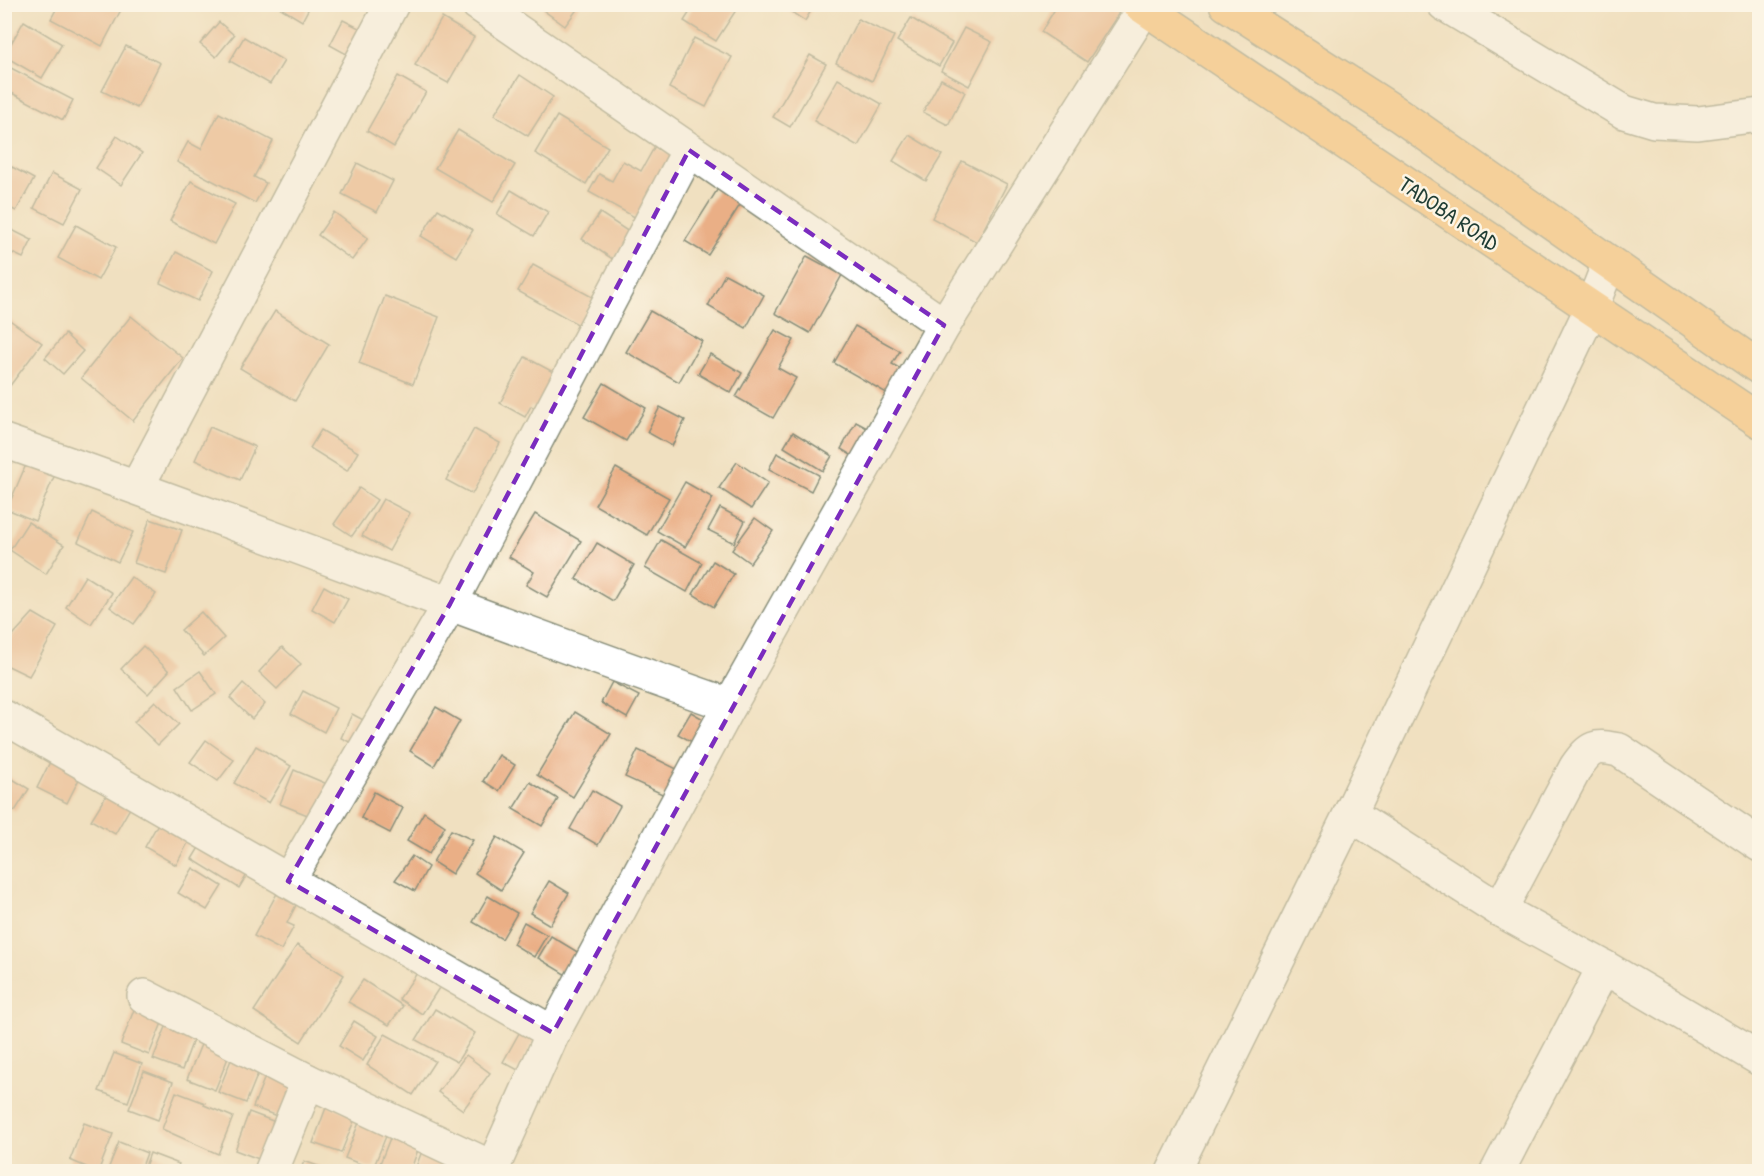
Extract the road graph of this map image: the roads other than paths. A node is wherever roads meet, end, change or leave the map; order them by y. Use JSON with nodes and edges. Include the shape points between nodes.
{"nodes":[{"id":1,"x":392,"y":4,"type":"edge"},
{"id":2,"x":478,"y":4,"type":"edge"},
{"id":3,"x":1226,"y":4,"type":"edge"},
{"id":4,"x":1444,"y":4,"type":"edge"},
{"id":5,"x":1144,"y":6,"type":"edge"},
{"id":6,"x":1760,"y":115,"type":"edge"},
{"id":7,"x":689,"y":150,"type":"junction"},
{"id":8,"x":1609,"y":263,"type":"junction"},
{"id":9,"x":1591,"y":309,"type":"junction"},
{"id":10,"x":944,"y":325,"type":"junction"},
{"id":11,"x":1760,"y":368,"type":"edge"},
{"id":12,"x":1760,"y":421,"type":"edge"},
{"id":13,"x":4,"y":441,"type":"edge"},
{"id":14,"x":137,"y":487,"type":"junction"},
{"id":15,"x":450,"y":604,"type":"junction"},
{"id":16,"x":730,"y":705,"type":"junction"},
{"id":17,"x":4,"y":717,"type":"edge"},
{"id":18,"x":1350,"y":814,"type":"junction"},
{"id":19,"x":1760,"y":845,"type":"edge"},
{"id":20,"x":288,"y":880,"type":"junction"},
{"id":21,"x":1500,"y":910,"type":"junction"},
{"id":22,"x":1604,"y":967,"type":"junction"},
{"id":23,"x":144,"y":996,"type":"dead end"},
{"id":24,"x":553,"y":1033,"type":"junction"},
{"id":25,"x":1760,"y":1059,"type":"edge"},
{"id":26,"x":308,"y":1081,"type":"junction"},
{"id":27,"x":492,"y":1170,"type":"edge"},
{"id":28,"x":271,"y":1172,"type":"edge"},
{"id":29,"x":1173,"y":1172,"type":"edge"},
{"id":30,"x":1497,"y":1172,"type":"edge"}],
"edges":[{"from":1,"to":14,"type":"street"},
{"from":2,"to":7,"type":"street"},
{"from":3,"to":8,"type":"main road","via":[[1399,115]]},
{"from":4,"to":6,"type":"street","via":[[1624,112],[1654,121],[1698,123]]},
{"from":5,"to":9,"type":"main road","name":"TADOBA ROAD"},
{"from":5,"to":10,"type":"street"},
{"from":7,"to":10,"type":"street"},
{"from":7,"to":15,"type":"street"},
{"from":8,"to":9,"type":"street"},
{"from":8,"to":11,"type":"main road"},
{"from":9,"to":12,"type":"main road","name":"TADOBA ROAD"},
{"from":9,"to":18,"type":"street"},
{"from":10,"to":16,"type":"street"},
{"from":13,"to":14,"type":"street"},
{"from":14,"to":15,"type":"street"},
{"from":15,"to":16,"type":"street"},
{"from":15,"to":20,"type":"street"},
{"from":16,"to":24,"type":"street"},
{"from":17,"to":20,"type":"street"},
{"from":18,"to":21,"type":"street"},
{"from":18,"to":29,"type":"street"},
{"from":19,"to":21,"type":"street","via":[[1619,750],[1593,748],[1576,766]]},
{"from":20,"to":24,"type":"street"},
{"from":21,"to":22,"type":"street"},
{"from":22,"to":25,"type":"street"},
{"from":22,"to":30,"type":"street"},
{"from":23,"to":26,"type":"street"},
{"from":24,"to":27,"type":"street"},
{"from":26,"to":27,"type":"street"},
{"from":26,"to":28,"type":"street"}]}
